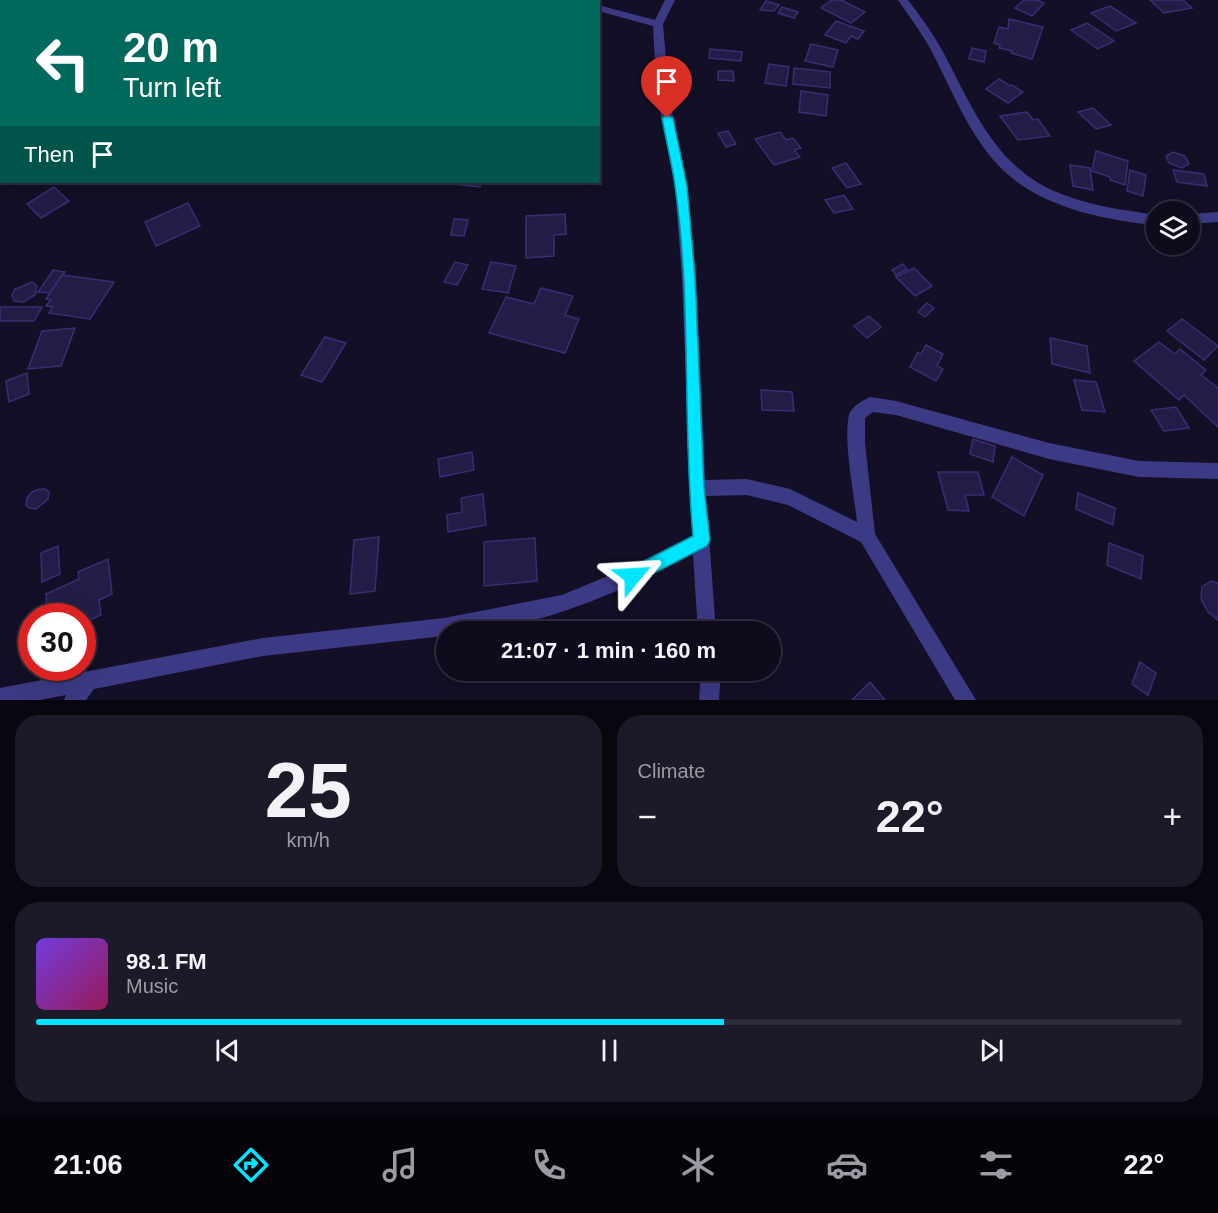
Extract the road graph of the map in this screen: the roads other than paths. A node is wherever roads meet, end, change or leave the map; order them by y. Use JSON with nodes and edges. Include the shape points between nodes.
{"nodes":[{"id":1,"x":670,"y":0,"type":"edge"},
{"id":2,"x":903,"y":0,"type":"edge"},
{"id":3,"x":600,"y":9,"type":"edge"},
{"id":4,"x":657,"y":24,"type":"junction"},
{"id":5,"x":1218,"y":217,"type":"edge"},
{"id":6,"x":1146,"y":218,"type":"edge"},
{"id":7,"x":1200,"y":218,"type":"edge"},
{"id":8,"x":1218,"y":471,"type":"edge"},
{"id":9,"x":696,"y":488,"type":"junction"},
{"id":10,"x":867,"y":537,"type":"junction"},
{"id":11,"x":702,"y":540,"type":"junction"},
{"id":12,"x":706,"y":621,"type":"edge"},
{"id":13,"x":711,"y":681,"type":"edge"},
{"id":14,"x":88,"y":682,"type":"junction"},
{"id":15,"x":0,"y":698,"type":"edge"},
{"id":16,"x":74,"y":700,"type":"edge"},
{"id":17,"x":710,"y":700,"type":"edge"},
{"id":18,"x":966,"y":700,"type":"edge"}],
"edges":[{"from":1,"to":4,"type":"street"},
{"from":2,"to":6,"type":"street","via":[[925,30],[985,141],[1017,176],[1050,195],[1089,208]]},
{"from":3,"to":4,"type":"street"},
{"from":4,"to":9,"type":"street","via":[[663,96],[681,186],[689,277]]},
{"from":5,"to":7,"type":"street"},
{"from":8,"to":10,"type":"street","via":[[1139,470],[870,404],[857,415]]},
{"from":9,"to":10,"type":"street","via":[[747,487],[790,497]]},
{"from":9,"to":11,"type":"street"},
{"from":10,"to":18,"type":"street"},
{"from":11,"to":12,"type":"street"},
{"from":11,"to":14,"type":"street","via":[[633,576],[562,604],[444,627],[263,647]]},
{"from":13,"to":17,"type":"street"},
{"from":14,"to":15,"type":"street"},
{"from":14,"to":16,"type":"street"}]}
